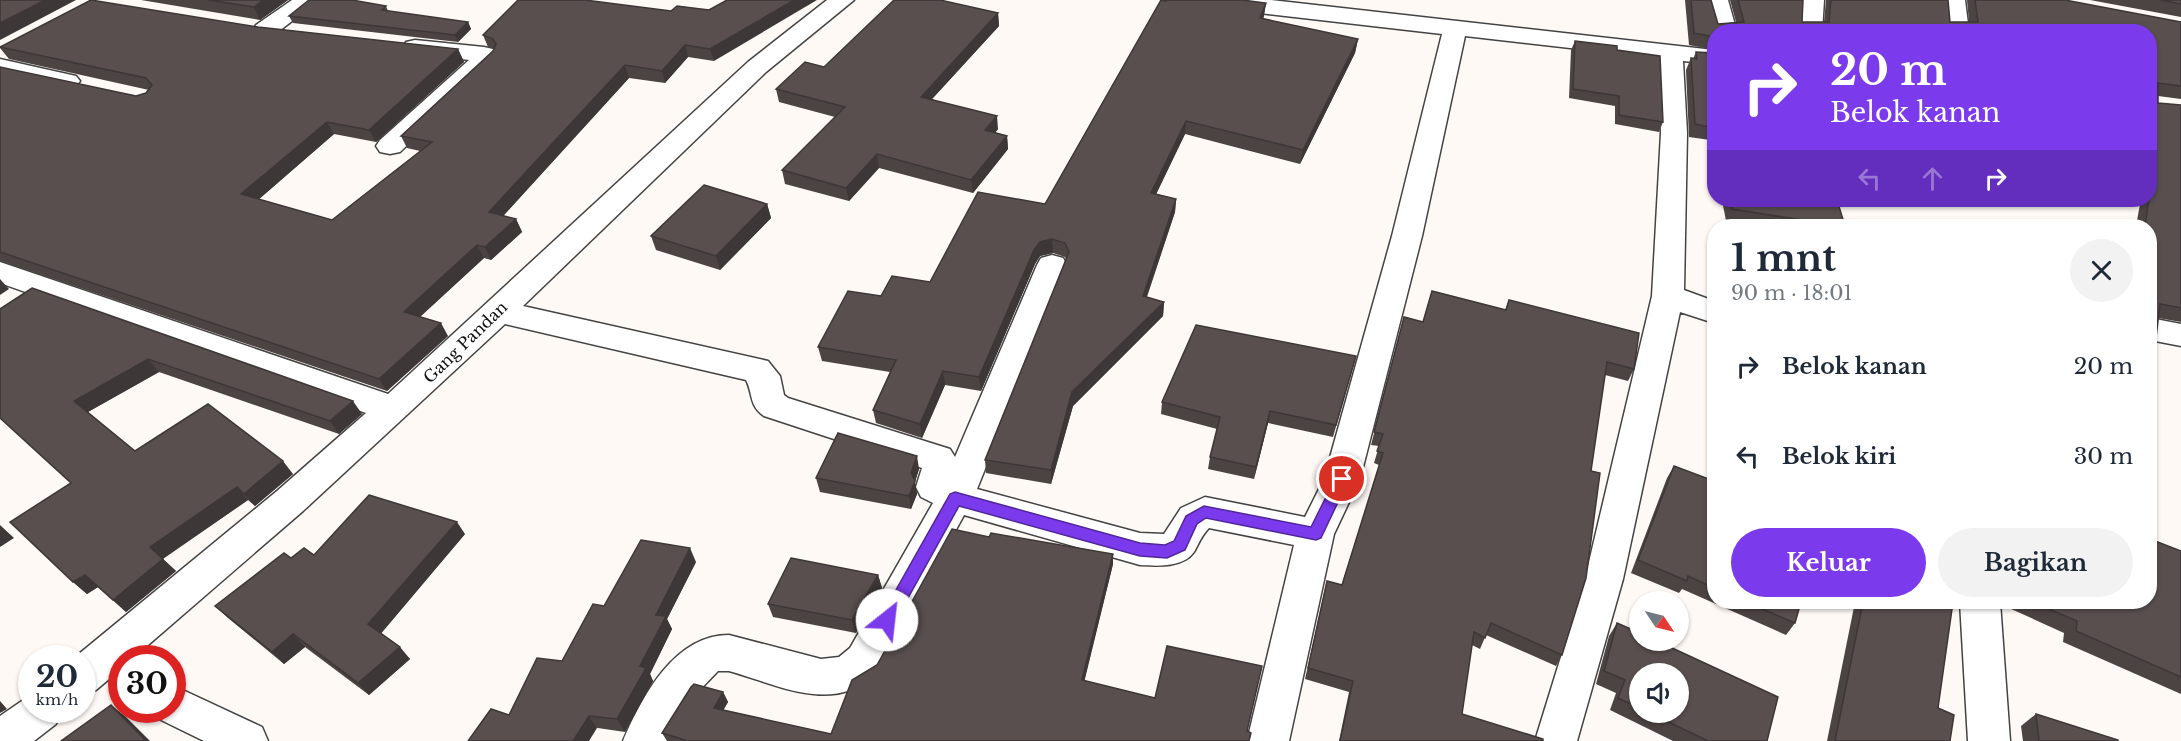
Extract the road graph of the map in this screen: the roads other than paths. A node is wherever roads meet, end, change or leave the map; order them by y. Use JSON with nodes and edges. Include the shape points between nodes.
{"nodes":[{"id":1,"x":307,"y":0,"type":"edge"},
{"id":2,"x":842,"y":0,"type":"edge"},
{"id":3,"x":1208,"y":0,"type":"edge"},
{"id":4,"x":1716,"y":0,"type":"edge"},
{"id":5,"x":1812,"y":0,"type":"edge"},
{"id":6,"x":1953,"y":0,"type":"edge"},
{"id":7,"x":1389,"y":10,"type":"edge"},
{"id":8,"x":1422,"y":12,"type":"edge"},
{"id":9,"x":1723,"y":24,"type":"edge"},
{"id":10,"x":1810,"y":24,"type":"edge"},
{"id":11,"x":1956,"y":24,"type":"edge"},
{"id":12,"x":1455,"y":28,"type":"junction"},
{"id":13,"x":489,"y":30,"type":"edge"},
{"id":14,"x":301,"y":34,"type":"edge"},
{"id":15,"x":394,"y":45,"type":"edge"},
{"id":16,"x":465,"y":52,"type":"junction"},
{"id":17,"x":1670,"y":52,"type":"junction"},
{"id":18,"x":3,"y":56,"type":"edge"},
{"id":19,"x":1707,"y":56,"type":"edge"},
{"id":20,"x":89,"y":86,"type":"edge"},
{"id":21,"x":390,"y":146,"type":"dead end"},
{"id":22,"x":1052,"y":265,"type":"dead end"},
{"id":23,"x":0,"y":272,"type":"edge"},
{"id":24,"x":40,"y":285,"type":"junction"},
{"id":25,"x":1668,"y":296,"type":"junction"},
{"id":26,"x":8,"y":307,"type":"edge"},
{"id":27,"x":1707,"y":310,"type":"edge"},
{"id":28,"x":497,"y":311,"type":"junction"},
{"id":29,"x":2157,"y":330,"type":"edge"},
{"id":30,"x":2181,"y":335,"type":"edge"},
{"id":31,"x":393,"y":409,"type":"junction"},
{"id":32,"x":955,"y":498,"type":"junction"},
{"id":33,"x":1316,"y":534,"type":"junction"},
{"id":34,"x":1980,"y":609,"type":"edge"},
{"id":35,"x":100,"y":674,"type":"edge"},
{"id":36,"x":186,"y":711,"type":"edge"},
{"id":37,"x":25,"y":723,"type":"edge"},
{"id":38,"x":1,"y":741,"type":"edge"},
{"id":39,"x":247,"y":741,"type":"edge"},
{"id":40,"x":644,"y":741,"type":"edge"},
{"id":41,"x":1268,"y":741,"type":"edge"},
{"id":42,"x":1556,"y":741,"type":"edge"},
{"id":43,"x":1989,"y":741,"type":"edge"}],
"edges":[{"from":1,"to":14,"type":"street","via":[[254,28]]},
{"from":2,"to":28,"type":"street","name":"Gang Pandan","via":[[757,67]]},
{"from":3,"to":7,"type":"street"},
{"from":4,"to":9,"type":"street"},
{"from":5,"to":10,"type":"street"},
{"from":6,"to":11,"type":"street"},
{"from":7,"to":8,"type":"street"},
{"from":8,"to":12,"type":"street"},
{"from":12,"to":17,"type":"street"},
{"from":12,"to":33,"type":"street","via":[[1407,236],[1342,479]]},
{"from":13,"to":16,"type":"street"},
{"from":15,"to":16,"type":"street"},
{"from":16,"to":21,"type":"street","via":[[487,57]]},
{"from":17,"to":19,"type":"street"},
{"from":17,"to":25,"type":"street","via":[[1674,133]]},
{"from":18,"to":20,"type":"street"},
{"from":22,"to":32,"type":"street"},
{"from":23,"to":24,"type":"street"},
{"from":24,"to":26,"type":"street"},
{"from":24,"to":31,"type":"street"},
{"from":25,"to":27,"type":"street"},
{"from":25,"to":42,"type":"street","via":[[1604,579]]},
{"from":28,"to":31,"type":"street","name":"Gang Pandan"},
{"from":28,"to":32,"type":"street","via":[[756,370],[764,376],[768,402],[776,407],[938,459],[940,470],[934,487]]},
{"from":29,"to":30,"type":"street"},
{"from":31,"to":35,"type":"street","name":"Gang Pandan"},
{"from":32,"to":33,"type":"street","via":[[1158,552],[1179,545],[1191,520],[1204,512]]},
{"from":32,"to":40,"type":"street","via":[[864,661],[848,674],[821,678],[729,653],[704,657],[682,681]]},
{"from":33,"to":41,"type":"street"},
{"from":34,"to":43,"type":"street"},
{"from":36,"to":39,"type":"street"},
{"from":37,"to":38,"type":"street"}]}
